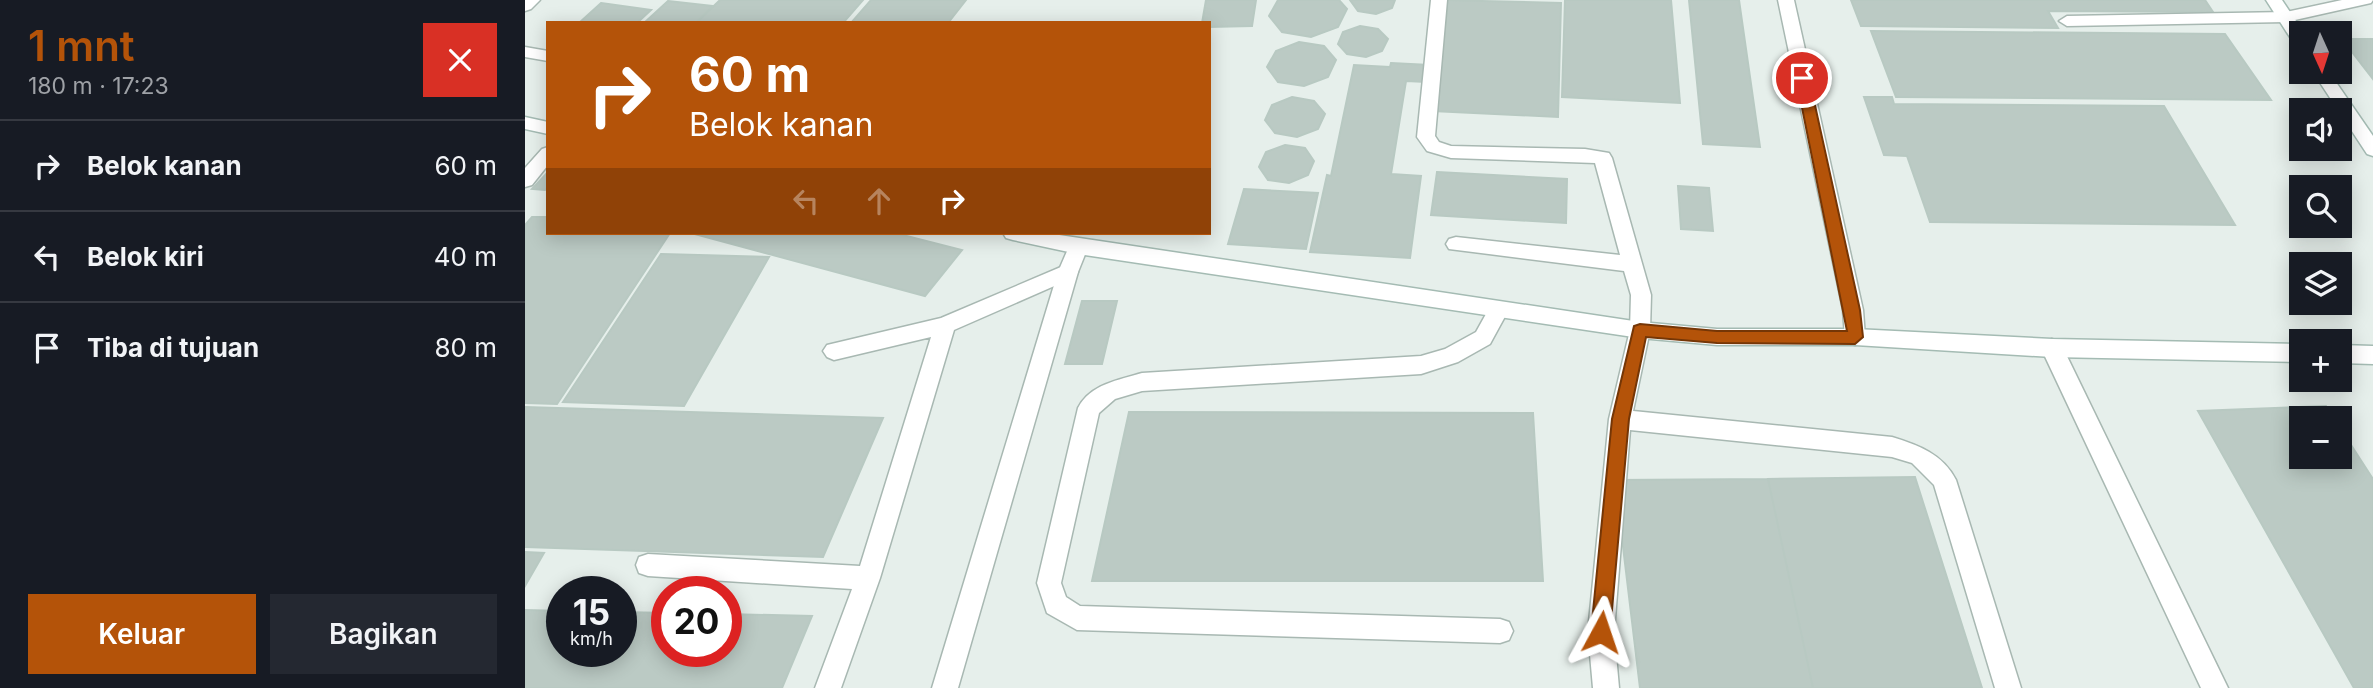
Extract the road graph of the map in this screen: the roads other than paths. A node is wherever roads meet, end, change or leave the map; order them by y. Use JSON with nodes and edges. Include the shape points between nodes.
{"nodes":[{"id":1,"x":532,"y":0,"type":"edge"},
{"id":2,"x":1439,"y":0,"type":"edge"},
{"id":3,"x":1786,"y":0,"type":"edge"},
{"id":4,"x":2274,"y":0,"type":"edge"},
{"id":5,"x":2365,"y":0,"type":"edge"},
{"id":6,"x":525,"y":6,"type":"edge"},
{"id":7,"x":2286,"y":17,"type":"junction"},
{"id":8,"x":2067,"y":21,"type":"dead end"},
{"id":9,"x":2289,"y":22,"type":"edge"},
{"id":10,"x":525,"y":52,"type":"edge"},
{"id":11,"x":546,"y":56,"type":"edge"},
{"id":12,"x":2330,"y":84,"type":"edge"},
{"id":13,"x":525,"y":123,"type":"edge"},
{"id":14,"x":546,"y":128,"type":"edge"},
{"id":15,"x":2367,"y":133,"type":"edge"},
{"id":16,"x":2373,"y":150,"type":"edge"},
{"id":17,"x":546,"y":155,"type":"edge"},
{"id":18,"x":525,"y":180,"type":"edge"},
{"id":19,"x":1022,"y":235,"type":"edge"},
{"id":20,"x":1456,"y":244,"type":"dead end"},
{"id":21,"x":1078,"y":247,"type":"junction"},
{"id":22,"x":1633,"y":264,"type":"junction"},
{"id":23,"x":1069,"y":272,"type":"junction"},
{"id":24,"x":1498,"y":311,"type":"junction"},
{"id":25,"x":945,"y":325,"type":"junction"},
{"id":26,"x":1640,"y":330,"type":"junction"},
{"id":27,"x":1855,"y":337,"type":"junction"},
{"id":28,"x":2052,"y":348,"type":"junction"},
{"id":29,"x":834,"y":351,"type":"dead end"},
{"id":30,"x":2289,"y":353,"type":"edge"},
{"id":31,"x":2352,"y":354,"type":"edge"},
{"id":32,"x":2373,"y":355,"type":"edge"},
{"id":33,"x":1620,"y":419,"type":"junction"},
{"id":34,"x":648,"y":565,"type":"dead end"},
{"id":35,"x":868,"y":578,"type":"junction"},
{"id":36,"x":1500,"y":631,"type":"dead end"},
{"id":37,"x":828,"y":688,"type":"edge"},
{"id":38,"x":945,"y":688,"type":"edge"},
{"id":39,"x":1606,"y":688,"type":"edge"},
{"id":40,"x":2008,"y":688,"type":"edge"},
{"id":41,"x":2215,"y":688,"type":"edge"}],
"edges":[{"from":1,"to":6,"type":"street"},
{"from":2,"to":22,"type":"street","via":[[1426,137],[1433,147],[1451,152],[1603,158]]},
{"from":3,"to":27,"type":"street"},
{"from":4,"to":7,"type":"street"},
{"from":5,"to":7,"type":"street"},
{"from":7,"to":8,"type":"street"},
{"from":7,"to":9,"type":"street"},
{"from":10,"to":11,"type":"street"},
{"from":12,"to":15,"type":"street"},
{"from":13,"to":14,"type":"street"},
{"from":15,"to":16,"type":"street"},
{"from":17,"to":18,"type":"street"},
{"from":19,"to":21,"type":"street"},
{"from":20,"to":22,"type":"street"},
{"from":21,"to":23,"type":"street"},
{"from":21,"to":24,"type":"street"},
{"from":22,"to":26,"type":"street","via":[[1641,295]]},
{"from":23,"to":25,"type":"street"},
{"from":23,"to":38,"type":"street"},
{"from":24,"to":26,"type":"street"},
{"from":24,"to":36,"type":"street","via":[[1483,338],[1451,356],[1421,365],[1142,382],[1108,392],[1089,408],[1049,583],[1056,606],[1077,618]]},
{"from":25,"to":29,"type":"street"},
{"from":25,"to":35,"type":"street"},
{"from":26,"to":27,"type":"street","via":[[1717,337]]},
{"from":26,"to":33,"type":"street"},
{"from":27,"to":28,"type":"street"},
{"from":28,"to":30,"type":"street"},
{"from":28,"to":41,"type":"street"},
{"from":31,"to":32,"type":"street"},
{"from":33,"to":39,"type":"street","via":[[1601,632]]},
{"from":33,"to":40,"type":"street","via":[[1892,447],[1920,456],[1944,480]]},
{"from":34,"to":35,"type":"street"},
{"from":35,"to":37,"type":"street"}]}
